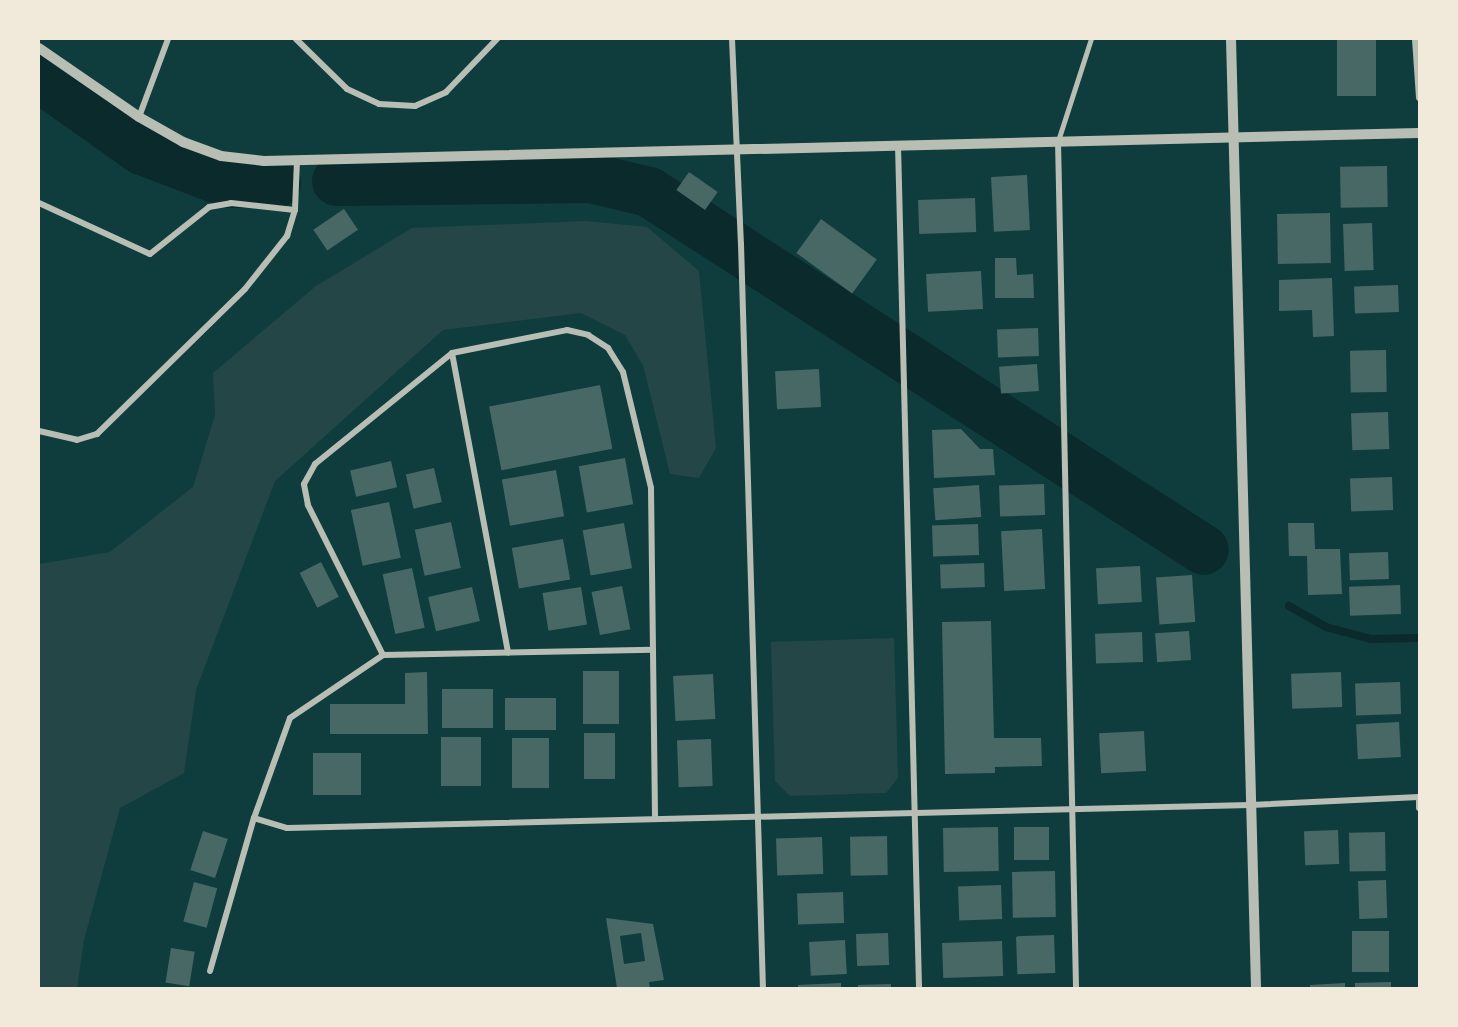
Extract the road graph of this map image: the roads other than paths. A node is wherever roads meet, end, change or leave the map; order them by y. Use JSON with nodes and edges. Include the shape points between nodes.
{"nodes":[{"id":1,"x":168,"y":39,"type":"edge"},
{"id":2,"x":296,"y":39,"type":"edge"},
{"id":3,"x":497,"y":39,"type":"edge"},
{"id":4,"x":732,"y":39,"type":"edge"},
{"id":5,"x":1091,"y":39,"type":"edge"},
{"id":6,"x":1231,"y":39,"type":"edge"},
{"id":7,"x":1415,"y":39,"type":"edge"},
{"id":8,"x":39,"y":48,"type":"edge"},
{"id":9,"x":1419,"y":99,"type":"edge"},
{"id":10,"x":139,"y":117,"type":"junction"},
{"id":11,"x":1419,"y":133,"type":"edge"},
{"id":12,"x":1234,"y":137,"type":"junction"},
{"id":13,"x":1058,"y":141,"type":"junction"},
{"id":14,"x":898,"y":145,"type":"junction"},
{"id":15,"x":738,"y":148,"type":"junction"},
{"id":16,"x":297,"y":160,"type":"junction"},
{"id":17,"x":39,"y":203,"type":"edge"},
{"id":18,"x":295,"y":210,"type":"junction"},
{"id":19,"x":452,"y":353,"type":"junction"},
{"id":20,"x":39,"y":431,"type":"edge"},
{"id":21,"x":653,"y":651,"type":"junction"},
{"id":22,"x":508,"y":653,"type":"junction"},
{"id":23,"x":383,"y":655,"type":"junction"},
{"id":24,"x":1419,"y":797,"type":"edge"},
{"id":25,"x":1251,"y":805,"type":"junction"},
{"id":26,"x":1419,"y":808,"type":"edge"},
{"id":27,"x":1072,"y":810,"type":"junction"},
{"id":28,"x":915,"y":813,"type":"junction"},
{"id":29,"x":759,"y":817,"type":"junction"},
{"id":30,"x":254,"y":818,"type":"junction"},
{"id":31,"x":655,"y":819,"type":"junction"},
{"id":32,"x":210,"y":971,"type":"dead end"},
{"id":33,"x":763,"y":988,"type":"edge"},
{"id":34,"x":919,"y":988,"type":"edge"},
{"id":35,"x":1076,"y":988,"type":"edge"},
{"id":36,"x":1256,"y":988,"type":"edge"}],
"edges":[{"from":1,"to":10,"type":"street"},
{"from":2,"to":3,"type":"street","via":[[347,89],[379,104],[415,106],[446,92]]},
{"from":4,"to":15,"type":"street"},
{"from":5,"to":13,"type":"lane"},
{"from":6,"to":12,"type":"street"},
{"from":7,"to":9,"type":"street"},
{"from":8,"to":10,"type":"street"},
{"from":10,"to":16,"type":"street","via":[[183,142],[221,156]]},
{"from":11,"to":12,"type":"street"},
{"from":12,"to":13,"type":"street"},
{"from":12,"to":25,"type":"street"},
{"from":13,"to":14,"type":"street"},
{"from":13,"to":27,"type":"street"},
{"from":14,"to":15,"type":"street"},
{"from":14,"to":28,"type":"street"},
{"from":15,"to":16,"type":"street"},
{"from":15,"to":29,"type":"street"},
{"from":16,"to":18,"type":"street"},
{"from":17,"to":18,"type":"street","via":[[150,254],[209,207],[231,203]]},
{"from":18,"to":20,"type":"street","via":[[288,237],[245,289],[97,434],[76,440]]},
{"from":19,"to":21,"type":"street","via":[[567,330],[588,335],[608,348],[623,372],[651,488]]},
{"from":19,"to":22,"type":"street"},
{"from":19,"to":23,"type":"street","via":[[315,464],[304,484],[308,505]]},
{"from":21,"to":22,"type":"street"},
{"from":21,"to":31,"type":"street"},
{"from":22,"to":23,"type":"street"},
{"from":23,"to":30,"type":"street","via":[[290,718]]},
{"from":24,"to":25,"type":"street"},
{"from":24,"to":26,"type":"street"},
{"from":25,"to":27,"type":"street"},
{"from":25,"to":36,"type":"street"},
{"from":27,"to":28,"type":"street"},
{"from":27,"to":35,"type":"street"},
{"from":28,"to":29,"type":"street"},
{"from":28,"to":34,"type":"street"},
{"from":29,"to":31,"type":"street"},
{"from":29,"to":33,"type":"street"},
{"from":30,"to":31,"type":"street","via":[[287,828]]},
{"from":30,"to":32,"type":"street"}]}
